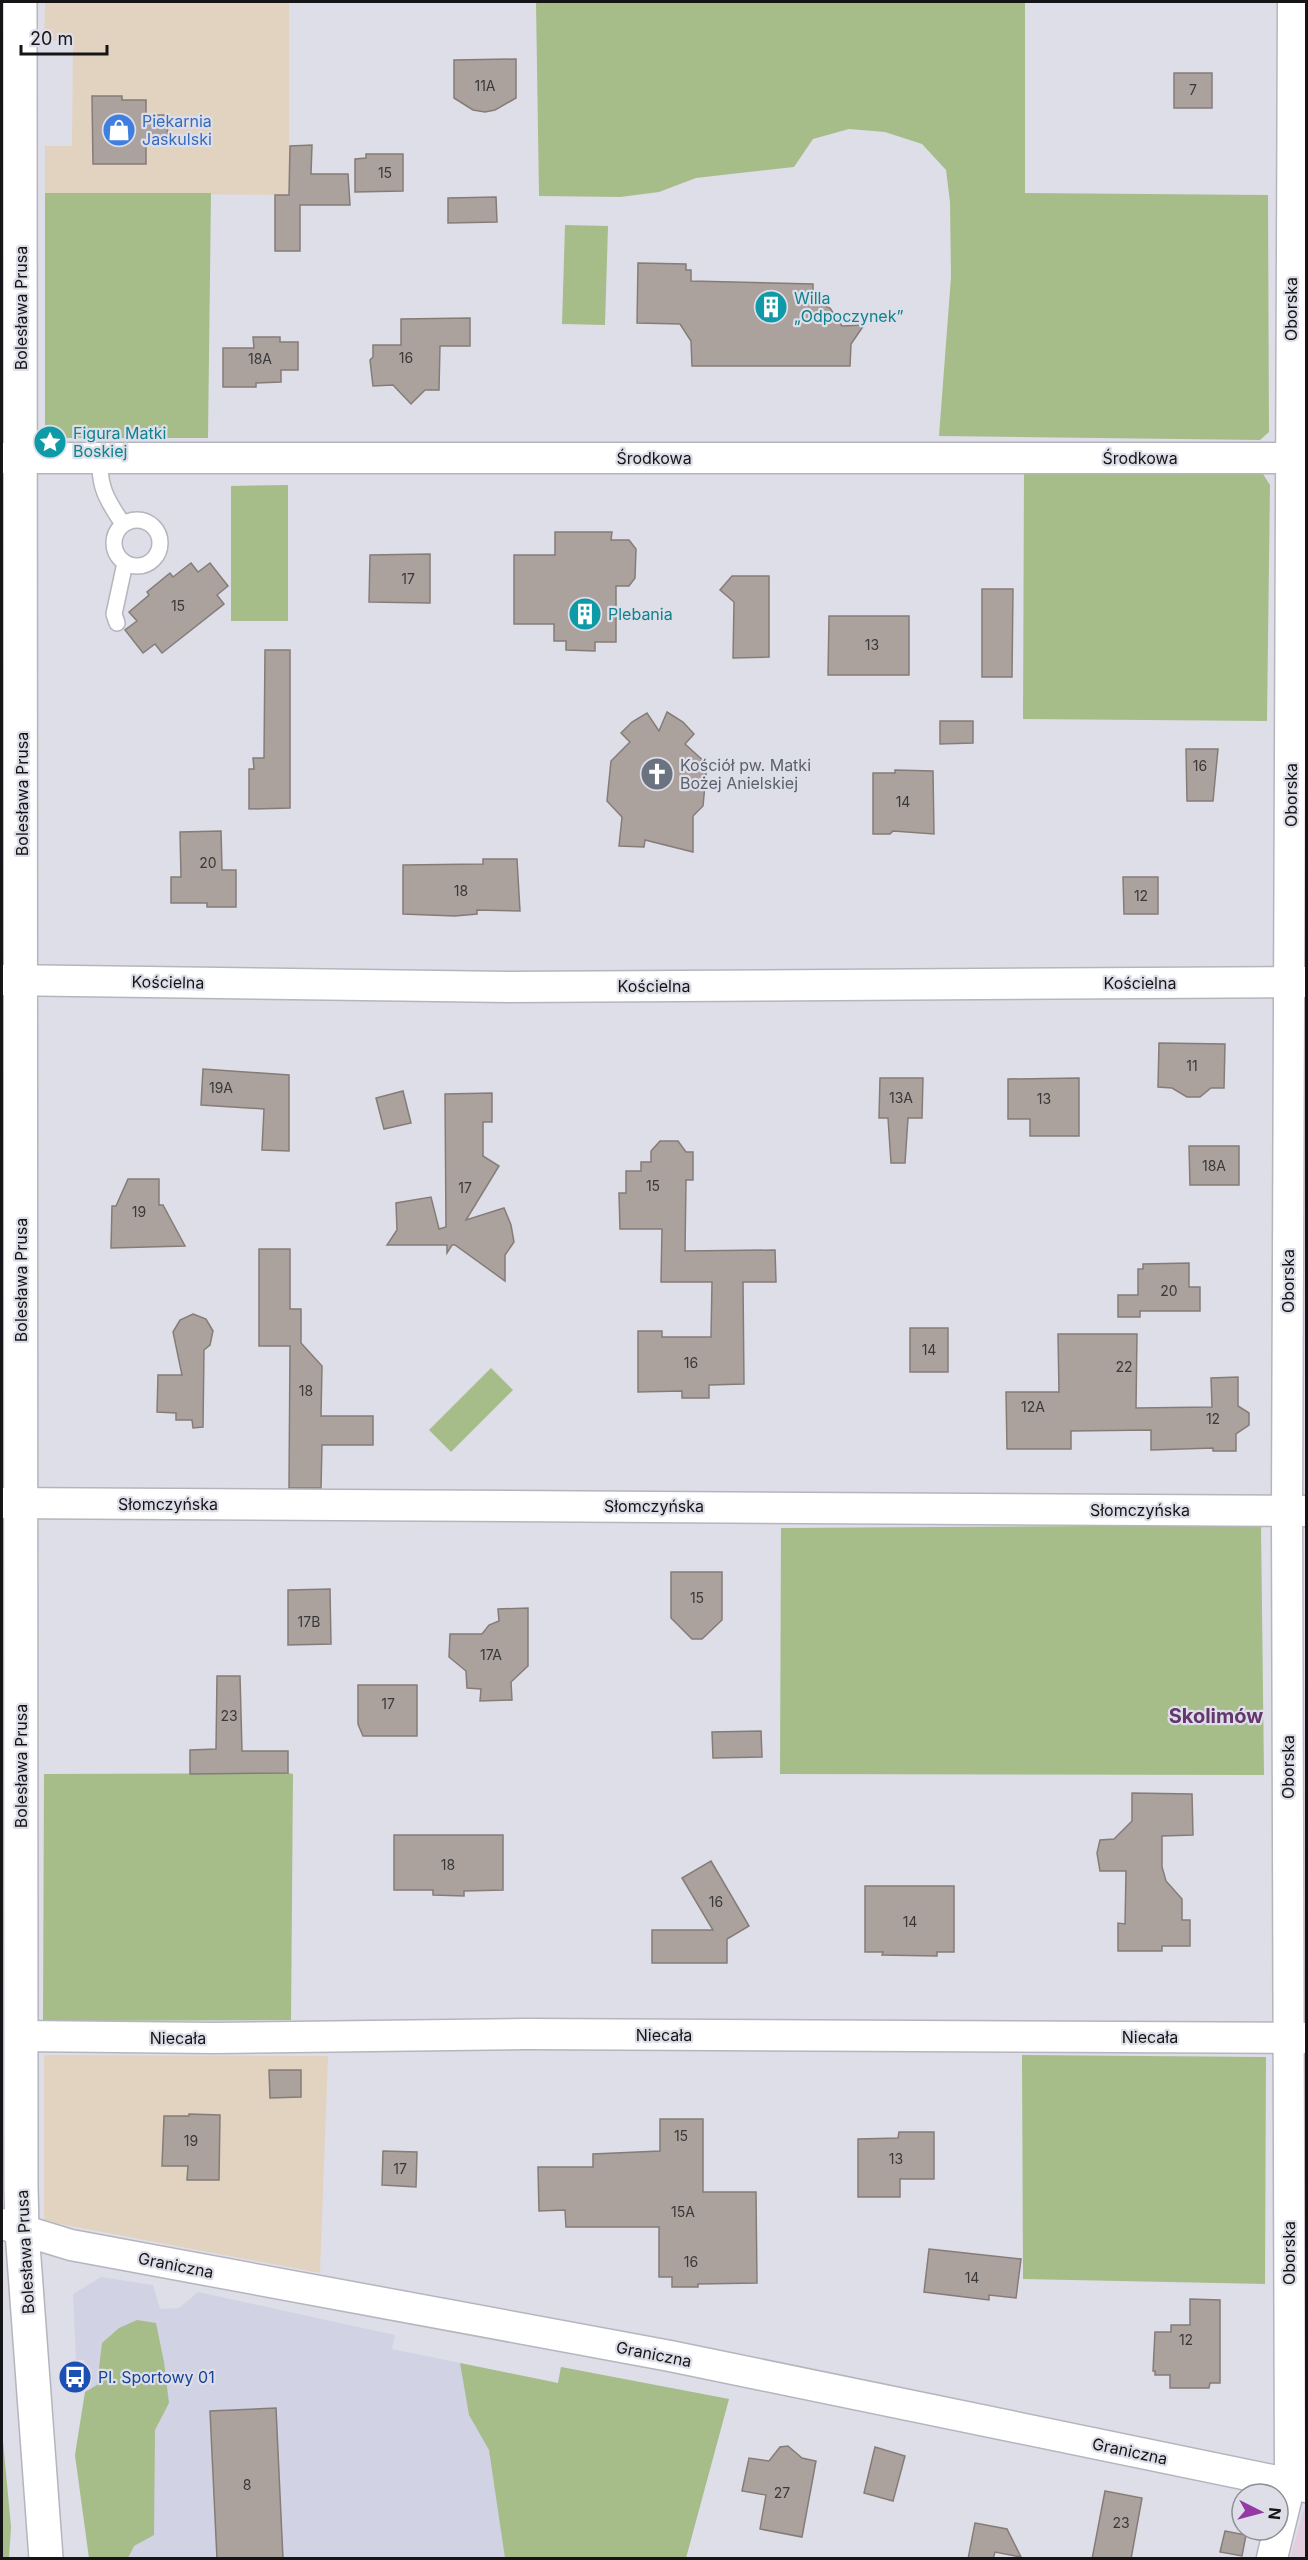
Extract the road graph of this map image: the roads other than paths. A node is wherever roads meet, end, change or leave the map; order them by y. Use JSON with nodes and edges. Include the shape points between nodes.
{"nodes":[{"id":1,"x":20,"y":2,"type":"edge"},
{"id":2,"x":1293,"y":2,"type":"edge"},
{"id":3,"x":11,"y":458,"type":"edge"},
{"id":4,"x":100,"y":458,"type":"junction"},
{"id":5,"x":1298,"y":458,"type":"edge"},
{"id":6,"x":123,"y":524,"type":"junction"},
{"id":7,"x":125,"y":563,"type":"junction"},
{"id":8,"x":117,"y":623,"type":"dead end"},
{"id":9,"x":12,"y":980,"type":"edge"},
{"id":10,"x":1298,"y":982,"type":"edge"},
{"id":11,"x":11,"y":1503,"type":"edge"},
{"id":12,"x":1297,"y":1511,"type":"edge"},
{"id":13,"x":21,"y":2036,"type":"junction"},
{"id":14,"x":1297,"y":2038,"type":"edge"},
{"id":15,"x":12,"y":2228,"type":"edge"},
{"id":16,"x":1298,"y":2485,"type":"edge"},
{"id":17,"x":46,"y":2559,"type":"edge"},
{"id":18,"x":1272,"y":2559,"type":"edge"}],
"edges":[{"from":1,"to":3,"type":"street","name":"Bolesława Prusa"},
{"from":2,"to":5,"type":"street","name":"Oborska"},
{"from":3,"to":4,"type":"street","name":"Środkowa"},
{"from":3,"to":9,"type":"street","name":"Bolesława Prusa"},
{"from":4,"to":5,"type":"street","name":"Środkowa"},
{"from":4,"to":6,"type":"lane","via":[[105,498]]},
{"from":5,"to":10,"type":"street","name":"Oborska"},
{"from":6,"to":7,"type":"lane","via":[[113,544]]},
{"from":6,"to":7,"type":"lane","via":[[145,521],[160,538],[158,553],[147,564]]},
{"from":7,"to":8,"type":"lane","via":[[114,614]]},
{"from":9,"to":10,"type":"street","name":"Kościelna","via":[[509,987]]},
{"from":9,"to":11,"type":"street","name":"Bolesława Prusa"},
{"from":10,"to":12,"type":"street","name":"Oborska"},
{"from":11,"to":12,"type":"street","name":"Słomczyńska"},
{"from":11,"to":13,"type":"street","name":"Bolesława Prusa"},
{"from":12,"to":14,"type":"street","name":"Oborska"},
{"from":13,"to":14,"type":"street","name":"Niecała"},
{"from":13,"to":15,"type":"street","name":"Bolesława Prusa"},
{"from":14,"to":16,"type":"street","name":"Oborska"},
{"from":15,"to":16,"type":"street","name":"Graniczna","via":[[71,2245],[670,2356]]},
{"from":15,"to":17,"type":"street","name":"Bolesława Prusa"},
{"from":16,"to":18,"type":"street","name":"Oborska"}]}
